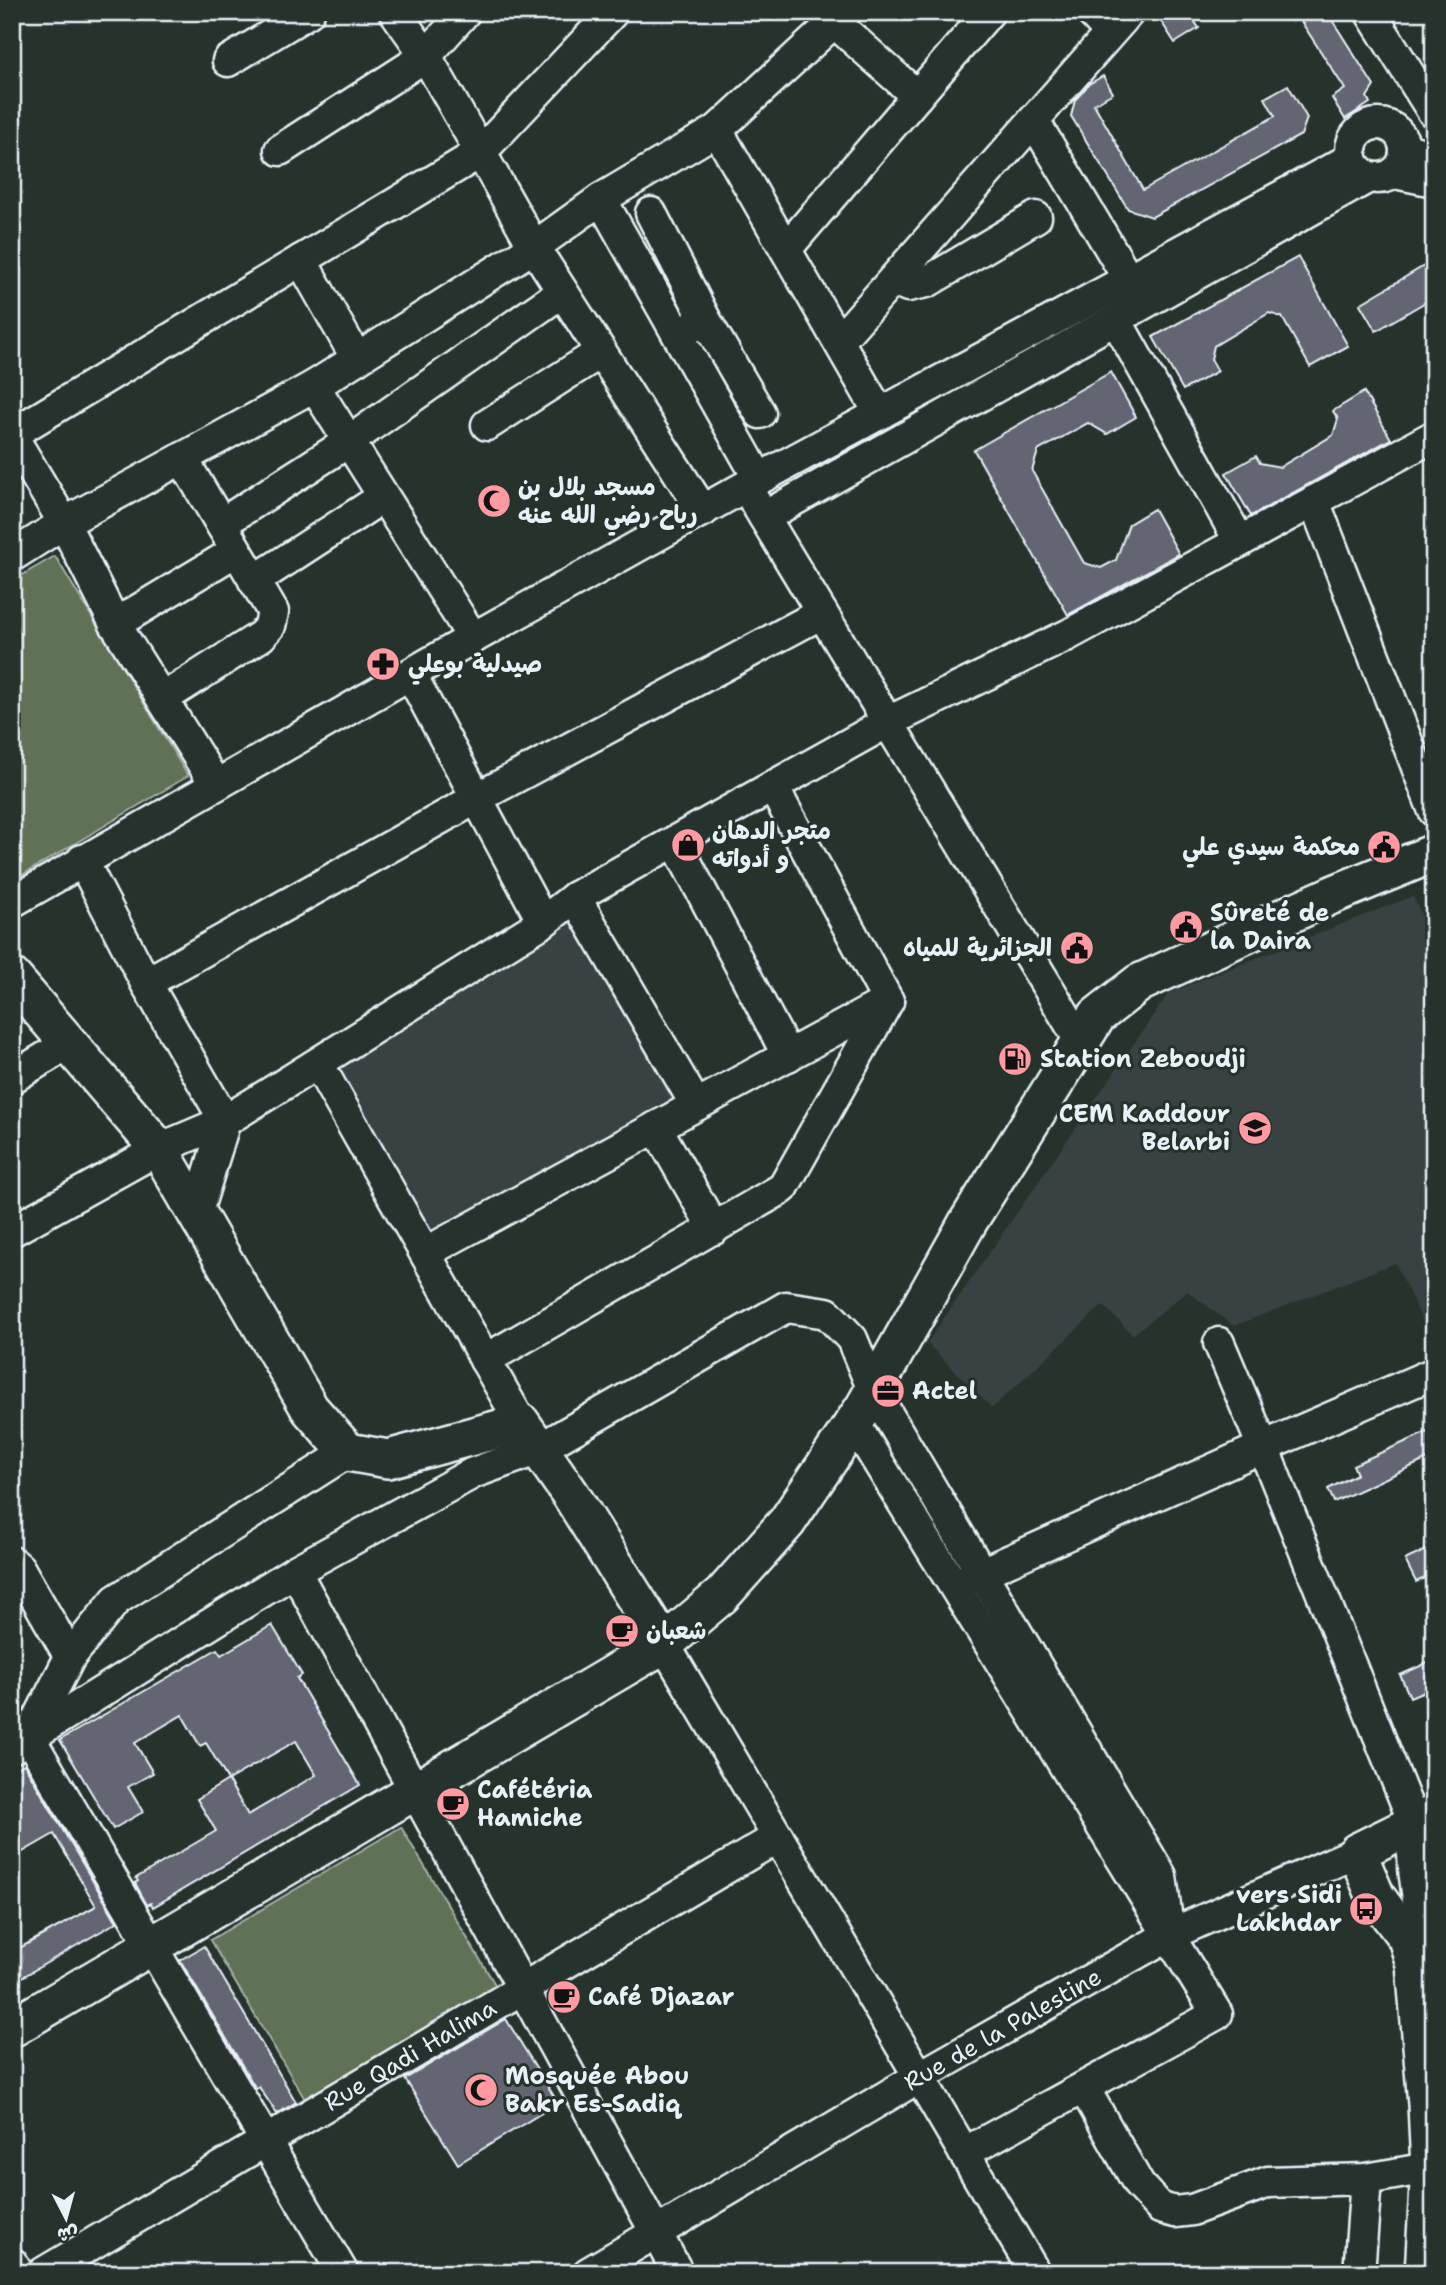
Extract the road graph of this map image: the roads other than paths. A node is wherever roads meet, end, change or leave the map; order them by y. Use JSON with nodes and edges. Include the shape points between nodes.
{"nodes":[{"id":1,"x":309,"y":12,"type":"edge"},
{"id":2,"x":395,"y":12,"type":"edge"},
{"id":3,"x":466,"y":12,"type":"edge"},
{"id":4,"x":613,"y":12,"type":"edge"},
{"id":5,"x":989,"y":12,"type":"edge"},
{"id":6,"x":1370,"y":12,"type":"edge"},
{"id":7,"x":834,"y":16,"type":"edge"},
{"id":8,"x":1110,"y":19,"type":"edge"},
{"id":9,"x":426,"y":55,"type":"junction"},
{"id":10,"x":228,"y":61,"type":"dead end"},
{"id":11,"x":917,"y":96,"type":"junction"},
{"id":12,"x":1431,"y":101,"type":"edge"},
{"id":13,"x":1034,"y":121,"type":"junction"},
{"id":14,"x":717,"y":130,"type":"junction"},
{"id":15,"x":280,"y":150,"type":"dead end"},
{"id":16,"x":481,"y":152,"type":"junction"},
{"id":17,"x":1393,"y":154,"type":"edge"},
{"id":18,"x":1434,"y":181,"type":"edge"},
{"id":19,"x":601,"y":199,"type":"junction"},
{"id":20,"x":651,"y":213,"type":"dead end"},
{"id":21,"x":1036,"y":217,"type":"dead end"},
{"id":22,"x":534,"y":247,"type":"junction"},
{"id":23,"x":786,"y":249,"type":"junction"},
{"id":24,"x":301,"y":260,"type":"junction"},
{"id":25,"x":893,"y":280,"type":"junction"},
{"id":26,"x":1136,"y":291,"type":"junction"},
{"id":27,"x":562,"y":292,"type":"junction"},
{"id":28,"x":705,"y":319,"type":"junction"},
{"id":29,"x":1116,"y":320,"type":"junction"},
{"id":30,"x":678,"y":335,"type":"junction"},
{"id":31,"x":839,"y":341,"type":"junction"},
{"id":32,"x":601,"y":352,"type":"junction"},
{"id":33,"x":357,"y":359,"type":"junction"},
{"id":34,"x":314,"y":386,"type":"junction"},
{"id":35,"x":760,"y":413,"type":"dead end"},
{"id":36,"x":880,"y":414,"type":"junction"},
{"id":37,"x":487,"y":425,"type":"dead end"},
{"id":38,"x":12,"y":435,"type":"edge"},
{"id":39,"x":1434,"y":436,"type":"edge"},
{"id":40,"x":348,"y":442,"type":"junction"},
{"id":41,"x":182,"y":458,"type":"junction"},
{"id":42,"x":753,"y":483,"type":"junction"},
{"id":43,"x":383,"y":497,"type":"junction"},
{"id":44,"x":1314,"y":501,"type":"junction"},
{"id":45,"x":703,"y":511,"type":"junction"},
{"id":46,"x":764,"y":517,"type":"junction"},
{"id":47,"x":64,"y":523,"type":"junction"},
{"id":48,"x":221,"y":524,"type":"junction"},
{"id":49,"x":1240,"y":542,"type":"junction"},
{"id":50,"x":236,"y":551,"type":"junction"},
{"id":51,"x":12,"y":556,"type":"edge"},
{"id":52,"x":254,"y":581,"type":"junction"},
{"id":53,"x":822,"y":612,"type":"junction"},
{"id":54,"x":115,"y":624,"type":"junction"},
{"id":55,"x":473,"y":638,"type":"junction"},
{"id":56,"x":411,"y":676,"type":"junction"},
{"id":57,"x":162,"y":699,"type":"junction"},
{"id":58,"x":888,"y":722,"type":"junction"},
{"id":59,"x":216,"y":785,"type":"junction"},
{"id":60,"x":773,"y":787,"type":"junction"},
{"id":61,"x":477,"y":798,"type":"junction"},
{"id":62,"x":1434,"y":811,"type":"edge"},
{"id":63,"x":675,"y":841,"type":"junction"},
{"id":64,"x":1432,"y":857,"type":"edge"},
{"id":65,"x":82,"y":860,"type":"junction"},
{"id":66,"x":575,"y":897,"type":"junction"},
{"id":67,"x":12,"y":902,"type":"edge"},
{"id":68,"x":543,"y":922,"type":"junction"},
{"id":69,"x":12,"y":978,"type":"edge"},
{"id":70,"x":146,"y":983,"type":"junction"},
{"id":71,"x":888,"y":1001,"type":"junction"},
{"id":72,"x":1081,"y":1042,"type":"junction"},
{"id":73,"x":69,"y":1043,"type":"junction"},
{"id":74,"x":788,"y":1056,"type":"junction"},
{"id":75,"x":318,"y":1064,"type":"junction"},
{"id":76,"x":12,"y":1078,"type":"edge"},
{"id":77,"x":696,"y":1105,"type":"junction"},
{"id":78,"x":225,"y":1121,"type":"junction"},
{"id":79,"x":656,"y":1127,"type":"junction"},
{"id":80,"x":159,"y":1149,"type":"junction"},
{"id":81,"x":196,"y":1214,"type":"junction"},
{"id":82,"x":713,"y":1229,"type":"junction"},
{"id":83,"x":12,"y":1231,"type":"edge"},
{"id":84,"x":425,"y":1253,"type":"junction"},
{"id":85,"x":1219,"y":1343,"type":"dead end"},
{"id":86,"x":485,"y":1360,"type":"junction"},
{"id":87,"x":1434,"y":1373,"type":"edge"},
{"id":88,"x":873,"y":1390,"type":"junction"},
{"id":89,"x":854,"y":1423,"type":"junction"},
{"id":90,"x":530,"y":1436,"type":"junction"},
{"id":91,"x":1263,"y":1447,"type":"junction"},
{"id":92,"x":348,"y":1452,"type":"junction"},
{"id":93,"x":12,"y":1562,"type":"edge"},
{"id":94,"x":295,"y":1571,"type":"junction"},
{"id":95,"x":982,"y":1573,"type":"junction"},
{"id":96,"x":953,"y":1586,"type":"junction"},
{"id":97,"x":664,"y":1644,"type":"junction"},
{"id":98,"x":70,"y":1657,"type":"junction"},
{"id":99,"x":20,"y":1742,"type":"edge"},
{"id":100,"x":415,"y":1790,"type":"junction"},
{"id":101,"x":1424,"y":1819,"type":"edge"},
{"id":102,"x":778,"y":1838,"type":"junction"},
{"id":103,"x":1357,"y":1852,"type":"junction"},
{"id":104,"x":1169,"y":1935,"type":"junction"},
{"id":105,"x":151,"y":1946,"type":"junction"},
{"id":106,"x":1428,"y":1963,"type":"edge"},
{"id":107,"x":523,"y":1989,"type":"junction"},
{"id":108,"x":12,"y":2028,"type":"edge"},
{"id":109,"x":919,"y":2077,"type":"junction"},
{"id":110,"x":1084,"y":2088,"type":"junction"},
{"id":111,"x":267,"y":2140,"type":"junction"},
{"id":112,"x":964,"y":2153,"type":"junction"},
{"id":113,"x":1432,"y":2167,"type":"edge"},
{"id":114,"x":1366,"y":2179,"type":"junction"},
{"id":115,"x":656,"y":2233,"type":"junction"},
{"id":116,"x":12,"y":2263,"type":"edge"},
{"id":117,"x":18,"y":2273,"type":"edge"},
{"id":118,"x":43,"y":2273,"type":"edge"},
{"id":119,"x":343,"y":2273,"type":"edge"},
{"id":120,"x":588,"y":2273,"type":"edge"},
{"id":121,"x":678,"y":2273,"type":"edge"},
{"id":122,"x":1035,"y":2273,"type":"edge"},
{"id":123,"x":1359,"y":2273,"type":"edge"},
{"id":124,"x":1424,"y":2273,"type":"edge"}],
"edges":[{"from":1,"to":10,"type":"street"},
{"from":2,"to":9,"type":"street"},
{"from":3,"to":9,"type":"street"},
{"from":4,"to":16,"type":"street"},
{"from":5,"to":11,"type":"street"},
{"from":6,"to":12,"type":"street"},
{"from":7,"to":11,"type":"street"},
{"from":7,"to":14,"type":"street"},
{"from":8,"to":13,"type":"street"},
{"from":9,"to":15,"type":"street"},
{"from":9,"to":16,"type":"street"},
{"from":11,"to":23,"type":"street"},
{"from":12,"to":17,"type":"street"},
{"from":13,"to":25,"type":"street"},
{"from":13,"to":26,"type":"street"},
{"from":14,"to":19,"type":"street"},
{"from":14,"to":23,"type":"street"},
{"from":16,"to":22,"type":"street"},
{"from":16,"to":24,"type":"street"},
{"from":17,"to":18,"type":"street"},
{"from":17,"to":26,"type":"street"},
{"from":19,"to":22,"type":"street"},
{"from":19,"to":30,"type":"street"},
{"from":20,"to":28,"type":"street"},
{"from":21,"to":25,"type":"street","via":[[927,282],[908,286]]},
{"from":22,"to":27,"type":"street"},
{"from":22,"to":33,"type":"street"},
{"from":23,"to":31,"type":"street"},
{"from":24,"to":33,"type":"street"},
{"from":24,"to":38,"type":"street"},
{"from":25,"to":31,"type":"street"},
{"from":26,"to":29,"type":"street"},
{"from":26,"to":36,"type":"street"},
{"from":27,"to":32,"type":"street"},
{"from":27,"to":40,"type":"street"},
{"from":28,"to":30,"type":"street"},
{"from":28,"to":35,"type":"street"},
{"from":29,"to":46,"type":"street"},
{"from":29,"to":49,"type":"street"},
{"from":30,"to":42,"type":"street"},
{"from":31,"to":36,"type":"street"},
{"from":32,"to":37,"type":"street"},
{"from":32,"to":45,"type":"street"},
{"from":33,"to":34,"type":"street"},
{"from":34,"to":40,"type":"street"},
{"from":34,"to":41,"type":"street"},
{"from":36,"to":42,"type":"street"},
{"from":38,"to":47,"type":"street"},
{"from":39,"to":44,"type":"street"},
{"from":40,"to":43,"type":"street"},
{"from":40,"to":48,"type":"street"},
{"from":41,"to":47,"type":"street"},
{"from":41,"to":48,"type":"street"},
{"from":42,"to":45,"type":"street"},
{"from":42,"to":46,"type":"street"},
{"from":43,"to":52,"type":"street"},
{"from":43,"to":55,"type":"street"},
{"from":44,"to":49,"type":"street"},
{"from":44,"to":62,"type":"street"},
{"from":45,"to":55,"type":"street"},
{"from":46,"to":53,"type":"street"},
{"from":47,"to":51,"type":"street"},
{"from":47,"to":54,"type":"street"},
{"from":48,"to":50,"type":"street"},
{"from":49,"to":58,"type":"street","via":[[1068,635]]},
{"from":50,"to":52,"type":"street"},
{"from":50,"to":54,"type":"street"},
{"from":52,"to":57,"type":"street","via":[[273,612],[271,626]]},
{"from":53,"to":58,"type":"street"},
{"from":53,"to":61,"type":"street"},
{"from":54,"to":57,"type":"street"},
{"from":55,"to":56,"type":"street"},
{"from":56,"to":59,"type":"street"},
{"from":56,"to":61,"type":"street"},
{"from":57,"to":59,"type":"street"},
{"from":58,"to":60,"type":"street"},
{"from":58,"to":72,"type":"street"},
{"from":59,"to":65,"type":"street"},
{"from":60,"to":63,"type":"street"},
{"from":60,"to":71,"type":"street"},
{"from":61,"to":68,"type":"street"},
{"from":61,"to":70,"type":"street"},
{"from":63,"to":66,"type":"street"},
{"from":63,"to":74,"type":"street"},
{"from":64,"to":72,"type":"main road","via":[[1332,895],[1139,983],[1097,1016]]},
{"from":65,"to":67,"type":"street"},
{"from":65,"to":70,"type":"street"},
{"from":66,"to":68,"type":"street"},
{"from":66,"to":77,"type":"street"},
{"from":68,"to":75,"type":"street"},
{"from":69,"to":73,"type":"main road"},
{"from":70,"to":78,"type":"street"},
{"from":71,"to":74,"type":"street"},
{"from":71,"to":82,"type":"street","via":[[783,1188]]},
{"from":72,"to":88,"type":"main road","via":[[968,1222]]},
{"from":73,"to":76,"type":"street"},
{"from":73,"to":80,"type":"main road"},
{"from":74,"to":77,"type":"street"},
{"from":75,"to":78,"type":"street"},
{"from":75,"to":84,"type":"street"},
{"from":77,"to":79,"type":"street"},
{"from":78,"to":80,"type":"street"},
{"from":78,"to":81,"type":"street"},
{"from":79,"to":82,"type":"street"},
{"from":79,"to":84,"type":"street"},
{"from":80,"to":81,"type":"main road"},
{"from":80,"to":83,"type":"street"},
{"from":81,"to":92,"type":"main road","via":[[310,1409]]},
{"from":82,"to":86,"type":"street"},
{"from":84,"to":86,"type":"street"},
{"from":85,"to":91,"type":"street"},
{"from":86,"to":90,"type":"street"},
{"from":87,"to":91,"type":"street"},
{"from":88,"to":89,"type":"main road"},
{"from":88,"to":90,"type":"street","via":[[852,1339],[827,1313],[786,1307]]},
{"from":88,"to":95,"type":"street"},
{"from":89,"to":96,"type":"street"},
{"from":89,"to":97,"type":"main road","via":[[787,1522],[722,1595]]},
{"from":90,"to":92,"type":"main road","via":[[388,1460]]},
{"from":90,"to":94,"type":"street","via":[[473,1473]]},
{"from":90,"to":97,"type":"main road"},
{"from":91,"to":95,"type":"street"},
{"from":91,"to":101,"type":"street"},
{"from":92,"to":98,"type":"street","via":[[116,1600]]},
{"from":93,"to":98,"type":"street"},
{"from":94,"to":99,"type":"street"},
{"from":94,"to":100,"type":"street"},
{"from":95,"to":96,"type":"street"},
{"from":95,"to":104,"type":"street","via":[[1161,1876]]},
{"from":96,"to":104,"type":"street"},
{"from":97,"to":100,"type":"main road"},
{"from":97,"to":102,"type":"street"},
{"from":98,"to":99,"type":"street"},
{"from":99,"to":105,"type":"street"},
{"from":100,"to":105,"type":"main road"},
{"from":100,"to":107,"type":"street"},
{"from":101,"to":103,"type":"main road","name":"Rue de la Palestine"},
{"from":101,"to":106,"type":"main road","via":[[1418,1873]]},
{"from":102,"to":107,"type":"street","name":"Rue Qadi Halima"},
{"from":102,"to":109,"type":"street"},
{"from":103,"to":104,"type":"street","name":"Rue de la Palestine"},
{"from":103,"to":106,"type":"main road","via":[[1376,1897]]},
{"from":104,"to":109,"type":"street","name":"Rue de la Palestine"},
{"from":104,"to":110,"type":"street","via":[[1217,2014]]},
{"from":105,"to":108,"type":"main road"},
{"from":105,"to":111,"type":"street"},
{"from":106,"to":113,"type":"main road","via":[[1427,2104]]},
{"from":107,"to":111,"type":"street","name":"Rue Qadi Halima"},
{"from":107,"to":115,"type":"street"},
{"from":109,"to":112,"type":"street"},
{"from":109,"to":115,"type":"street","name":"Rue de la Palestine"},
{"from":110,"to":112,"type":"street"},
{"from":110,"to":114,"type":"street","via":[[1139,2185],[1160,2208],[1192,2210],[1268,2182]]},
{"from":111,"to":118,"type":"street","name":"Rue Qadi Halima"},
{"from":111,"to":119,"type":"street"},
{"from":112,"to":122,"type":"street"},
{"from":113,"to":114,"type":"street"},
{"from":113,"to":124,"type":"main road"},
{"from":114,"to":123,"type":"street"},
{"from":115,"to":120,"type":"street","name":"Rue de la Palestine"},
{"from":115,"to":121,"type":"street"},
{"from":116,"to":117,"type":"street"}]}
